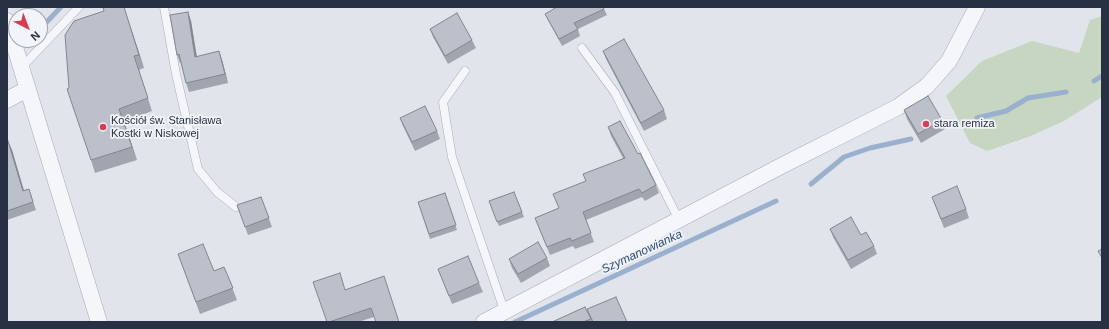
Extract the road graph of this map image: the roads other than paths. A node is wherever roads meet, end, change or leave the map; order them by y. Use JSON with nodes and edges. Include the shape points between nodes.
{"nodes":[{"id":1,"x":79,"y":7,"type":"edge"},
{"id":2,"x":164,"y":7,"type":"edge"},
{"id":3,"x":977,"y":7,"type":"edge"},
{"id":4,"x":7,"y":21,"type":"edge"},
{"id":5,"x":582,"y":48,"type":"dead end"},
{"id":6,"x":21,"y":68,"type":"junction"},
{"id":7,"x":465,"y":71,"type":"dead end"},
{"id":8,"x":27,"y":89,"type":"junction"},
{"id":9,"x":7,"y":100,"type":"edge"},
{"id":10,"x":236,"y":207,"type":"edge"},
{"id":11,"x":679,"y":220,"type":"junction"},
{"id":12,"x":504,"y":310,"type":"junction"},
{"id":13,"x":99,"y":322,"type":"edge"},
{"id":14,"x":484,"y":322,"type":"edge"}],
"edges":[{"from":1,"to":6,"type":"lane"},
{"from":2,"to":10,"type":"lane","via":[[176,74],[198,169],[217,192]]},
{"from":3,"to":11,"type":"street","via":[[949,61],[927,86],[908,100]]},
{"from":4,"to":6,"type":"street"},
{"from":5,"to":11,"type":"lane","via":[[615,93]]},
{"from":6,"to":8,"type":"street"},
{"from":7,"to":12,"type":"lane","via":[[443,102],[452,157]]},
{"from":8,"to":9,"type":"street"},
{"from":8,"to":13,"type":"street"},
{"from":11,"to":12,"type":"street"},
{"from":12,"to":14,"type":"street"}]}
